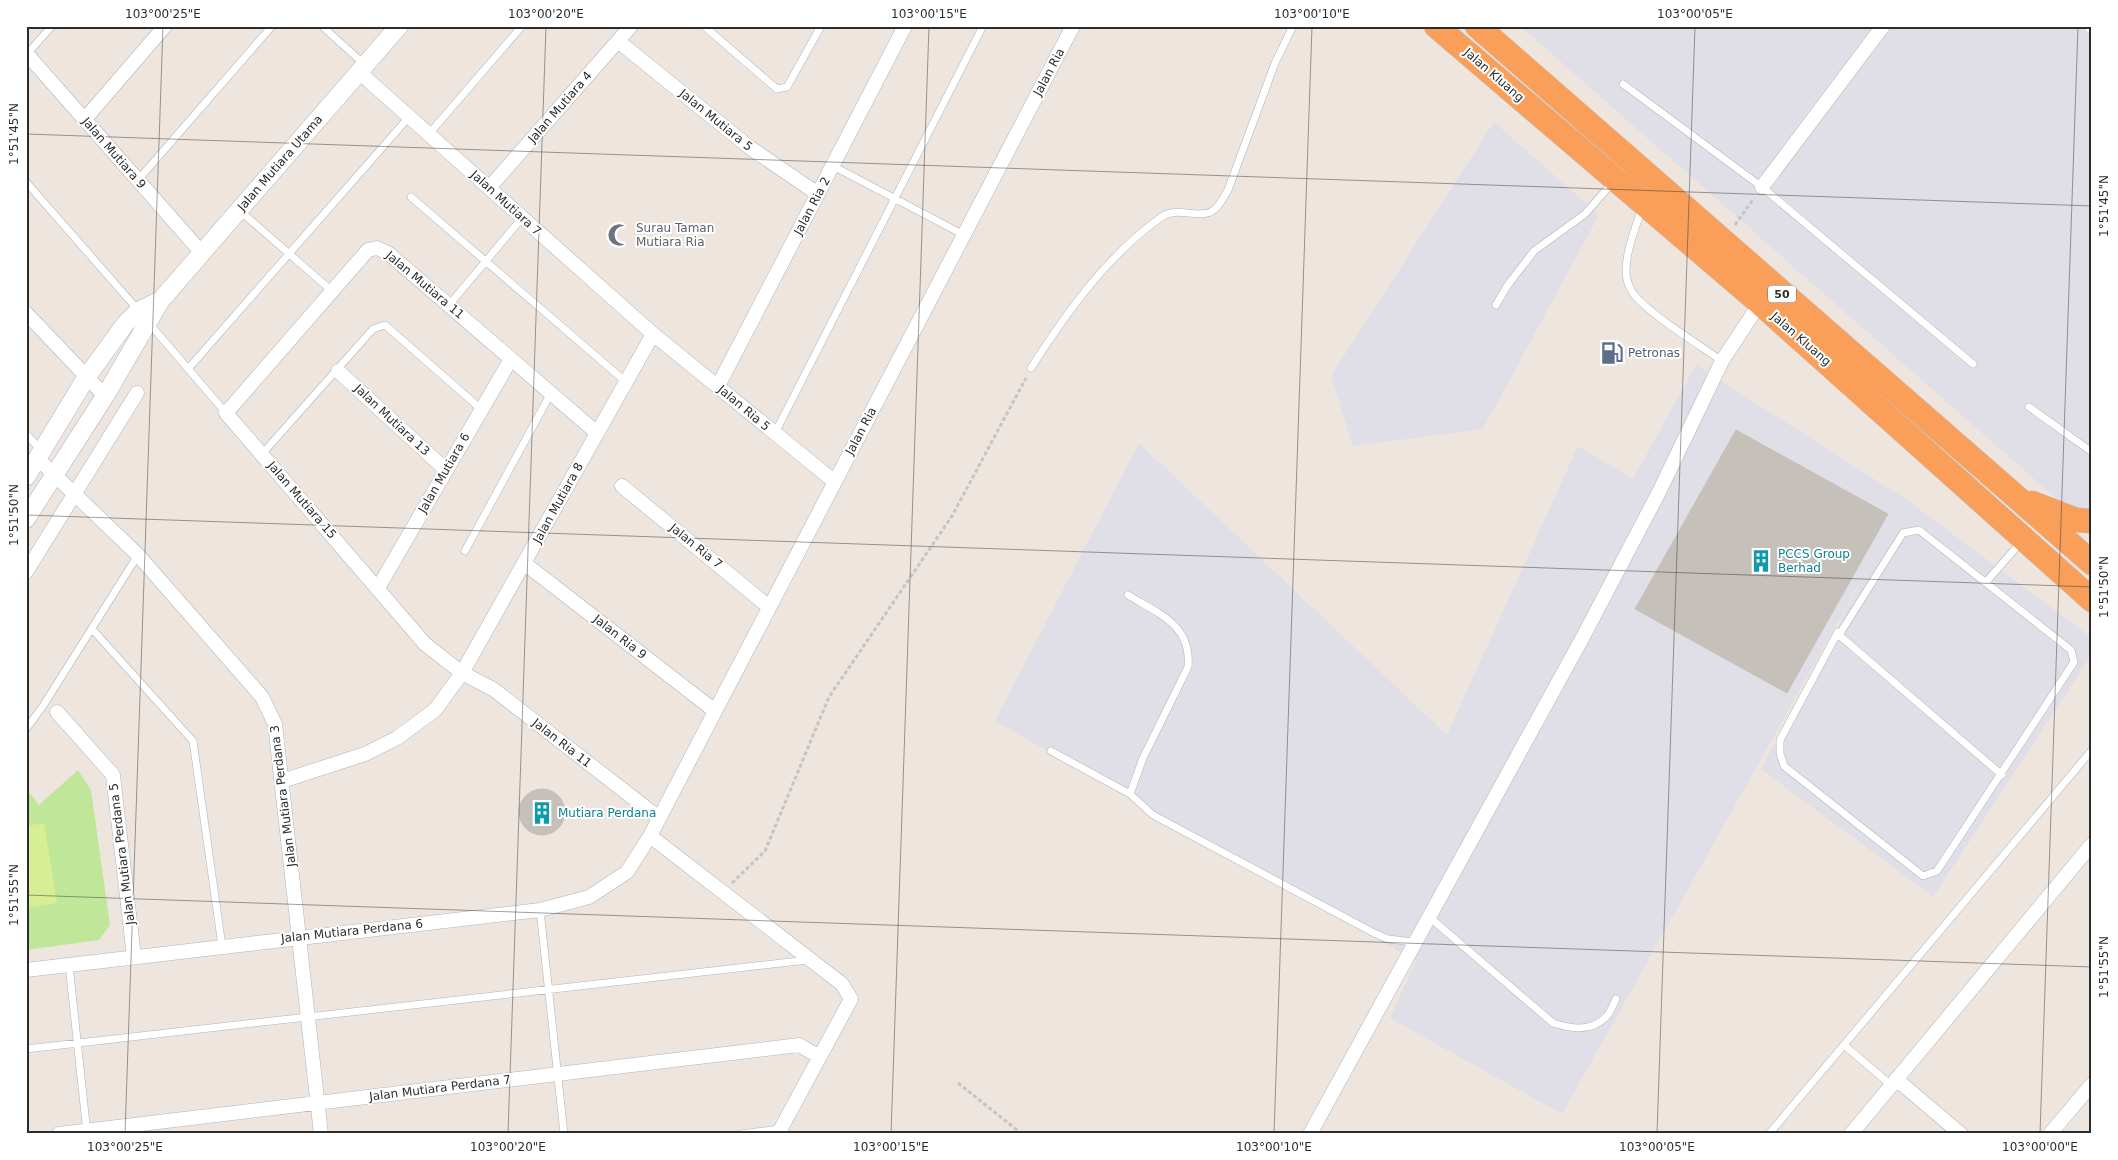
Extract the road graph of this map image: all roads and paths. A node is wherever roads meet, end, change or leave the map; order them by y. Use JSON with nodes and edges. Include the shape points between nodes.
{"nodes":[{"id":1,"x":52,"y":26,"type":"edge"},
{"id":2,"x":165,"y":26,"type":"edge"},
{"id":3,"x":272,"y":26,"type":"edge"},
{"id":4,"x":322,"y":26,"type":"edge"},
{"id":5,"x":399,"y":26,"type":"edge"},
{"id":6,"x":522,"y":26,"type":"edge"},
{"id":7,"x":631,"y":26,"type":"edge"},
{"id":8,"x":704,"y":26,"type":"edge"},
{"id":9,"x":821,"y":26,"type":"edge"},
{"id":10,"x":905,"y":26,"type":"edge"},
{"id":11,"x":983,"y":26,"type":"edge"},
{"id":12,"x":1073,"y":26,"type":"edge"},
{"id":13,"x":1294,"y":26,"type":"edge"},
{"id":14,"x":1436,"y":26,"type":"edge"},
{"id":15,"x":1477,"y":26,"type":"edge"},
{"id":16,"x":1883,"y":26,"type":"edge"},
{"id":17,"x":2086,"y":26,"type":"edge"},
{"id":18,"x":2092,"y":31,"type":"edge"},
{"id":19,"x":618,"y":41,"type":"junction"},
{"id":20,"x":27,"y":54,"type":"edge"},
{"id":21,"x":362,"y":69,"type":"junction"},
{"id":22,"x":1623,"y":84,"type":"dead end"},
{"id":23,"x":409,"y":117,"type":"junction"},
{"id":24,"x":85,"y":119,"type":"junction"},
{"id":25,"x":429,"y":134,"type":"junction"},
{"id":26,"x":833,"y":166,"type":"junction"},
{"id":27,"x":138,"y":180,"type":"junction"},
{"id":28,"x":1615,"y":180,"type":"junction"},
{"id":29,"x":26,"y":182,"type":"edge"},
{"id":30,"x":1762,"y":187,"type":"junction"},
{"id":31,"x":488,"y":188,"type":"junction"},
{"id":32,"x":818,"y":194,"type":"junction"},
{"id":33,"x":411,"y":197,"type":"dead end"},
{"id":34,"x":895,"y":198,"type":"junction"},
{"id":35,"x":1643,"y":204,"type":"junction"},
{"id":36,"x":239,"y":210,"type":"junction"},
{"id":37,"x":522,"y":218,"type":"junction"},
{"id":38,"x":964,"y":235,"type":"junction"},
{"id":39,"x":1723,"y":242,"type":"junction"},
{"id":40,"x":202,"y":253,"type":"junction"},
{"id":41,"x":289,"y":254,"type":"junction"},
{"id":42,"x":485,"y":262,"type":"junction"},
{"id":43,"x":332,"y":291,"type":"junction"},
{"id":44,"x":1760,"y":304,"type":"junction"},
{"id":45,"x":449,"y":305,"type":"junction"},
{"id":46,"x":1496,"y":306,"type":"dead end"},
{"id":47,"x":26,"y":313,"type":"edge"},
{"id":48,"x":144,"y":317,"type":"junction"},
{"id":49,"x":653,"y":334,"type":"junction"},
{"id":50,"x":511,"y":358,"type":"junction"},
{"id":51,"x":1722,"y":361,"type":"junction"},
{"id":52,"x":1973,"y":364,"type":"dead end"},
{"id":53,"x":1032,"y":368,"type":"joint"},
{"id":54,"x":188,"y":369,"type":"junction"},
{"id":55,"x":338,"y":370,"type":"junction"},
{"id":56,"x":86,"y":378,"type":"junction"},
{"id":57,"x":626,"y":382,"type":"junction"},
{"id":58,"x":718,"y":386,"type":"junction"},
{"id":59,"x":137,"y":393,"type":"dead end"},
{"id":60,"x":551,"y":393,"type":"junction"},
{"id":61,"x":105,"y":396,"type":"junction"},
{"id":62,"x":2029,"y":407,"type":"dead end"},
{"id":63,"x":480,"y":410,"type":"junction"},
{"id":64,"x":226,"y":413,"type":"junction"},
{"id":65,"x":597,"y":433,"type":"junction"},
{"id":66,"x":775,"y":433,"type":"junction"},
{"id":67,"x":26,"y":434,"type":"edge"},
{"id":68,"x":2092,"y":452,"type":"edge"},
{"id":69,"x":262,"y":454,"type":"junction"},
{"id":70,"x":40,"y":455,"type":"junction"},
{"id":71,"x":446,"y":470,"type":"junction"},
{"id":72,"x":54,"y":474,"type":"junction"},
{"id":73,"x":26,"y":477,"type":"edge"},
{"id":74,"x":834,"y":482,"type":"junction"},
{"id":75,"x":622,"y":486,"type":"dead end"},
{"id":76,"x":74,"y":493,"type":"junction"},
{"id":77,"x":2017,"y":497,"type":"junction"},
{"id":78,"x":26,"y":519,"type":"edge"},
{"id":79,"x":2092,"y":522,"type":"edge"},
{"id":80,"x":2024,"y":539,"type":"junction"},
{"id":81,"x":465,"y":551,"type":"dead end"},
{"id":82,"x":138,"y":555,"type":"junction"},
{"id":83,"x":2091,"y":560,"type":"edge"},
{"id":84,"x":524,"y":563,"type":"junction"},
{"id":85,"x":26,"y":572,"type":"edge"},
{"id":86,"x":2068,"y":578,"type":"junction"},
{"id":87,"x":1986,"y":582,"type":"junction"},
{"id":88,"x":378,"y":588,"type":"junction"},
{"id":89,"x":1128,"y":595,"type":"dead end"},
{"id":90,"x":2090,"y":596,"type":"edge"},
{"id":91,"x":769,"y":607,"type":"junction"},
{"id":92,"x":92,"y":629,"type":"junction"},
{"id":93,"x":1839,"y":635,"type":"junction"},
{"id":94,"x":462,"y":673,"type":"junction"},
{"id":95,"x":715,"y":711,"type":"junction"},
{"id":96,"x":58,"y":712,"type":"dead end"},
{"id":97,"x":26,"y":729,"type":"edge"},
{"id":98,"x":2092,"y":750,"type":"edge"},
{"id":99,"x":1051,"y":751,"type":"dead end"},
{"id":100,"x":2002,"y":775,"type":"junction"},
{"id":101,"x":282,"y":781,"type":"junction"},
{"id":102,"x":1130,"y":794,"type":"junction"},
{"id":103,"x":659,"y":818,"type":"junction"},
{"id":104,"x":650,"y":836,"type":"junction"},
{"id":105,"x":2092,"y":844,"type":"edge"},
{"id":106,"x":723,"y":892,"type":"junction"},
{"id":107,"x":540,"y":910,"type":"junction"},
{"id":108,"x":1428,"y":916,"type":"junction"},
{"id":109,"x":299,"y":937,"type":"junction"},
{"id":110,"x":1414,"y":942,"type":"junction"},
{"id":111,"x":222,"y":946,"type":"junction"},
{"id":112,"x":134,"y":957,"type":"junction"},
{"id":113,"x":811,"y":960,"type":"junction"},
{"id":114,"x":69,"y":964,"type":"junction"},
{"id":115,"x":26,"y":970,"type":"edge"},
{"id":116,"x":548,"y":989,"type":"junction"},
{"id":117,"x":1616,"y":999,"type":"dead end"},
{"id":118,"x":308,"y":1016,"type":"junction"},
{"id":119,"x":77,"y":1042,"type":"junction"},
{"id":120,"x":1844,"y":1045,"type":"junction"},
{"id":121,"x":26,"y":1049,"type":"edge"},
{"id":122,"x":820,"y":1056,"type":"junction"},
{"id":123,"x":557,"y":1073,"type":"junction"},
{"id":124,"x":1894,"y":1082,"type":"junction"},
{"id":125,"x":958,"y":1083,"type":"dead end"},
{"id":126,"x":2092,"y":1084,"type":"edge"},
{"id":127,"x":318,"y":1103,"type":"junction"},
{"id":128,"x":780,"y":1131,"type":"edge"},
{"id":129,"x":87,"y":1132,"type":"edge"},
{"id":130,"x":58,"y":1134,"type":"edge"},
{"id":131,"x":321,"y":1134,"type":"edge"},
{"id":132,"x":564,"y":1134,"type":"edge"},
{"id":133,"x":740,"y":1134,"type":"edge"},
{"id":134,"x":1022,"y":1134,"type":"edge"},
{"id":135,"x":1310,"y":1134,"type":"edge"},
{"id":136,"x":1769,"y":1134,"type":"edge"},
{"id":137,"x":1851,"y":1134,"type":"edge"},
{"id":138,"x":1960,"y":1134,"type":"edge"},
{"id":139,"x":2050,"y":1134,"type":"edge"}],
"edges":[{"from":1,"to":20,"type":"lane"},
{"from":2,"to":24,"type":"street"},
{"from":3,"to":27,"type":"lane"},
{"from":4,"to":21,"type":"lane"},
{"from":5,"to":21,"type":"street","name":"Jalan Mutiara Utama"},
{"from":6,"to":25,"type":"lane"},
{"from":7,"to":19,"type":"street","name":"Jalan Mutiara 4"},
{"from":8,"to":9,"type":"lane","via":[[777,89],[783,89]]},
{"from":10,"to":26,"type":"street","name":"Jalan Ria 2"},
{"from":11,"to":34,"type":"lane"},
{"from":12,"to":38,"type":"street","name":"Jalan Ria"},
{"from":13,"to":53,"type":"lane","via":[[1275,63],[1228,190],[1215,210],[1165,214],[1137,237],[1085,292],[1061,322]]},
{"from":14,"to":28,"type":"highway","name":"Jalan Kluang","number":"50"},
{"from":15,"to":39,"type":"highway","name":"Jalan Kluang","number":"50"},
{"from":16,"to":30,"type":"street"},
{"from":17,"to":18,"type":"lane"},
{"from":19,"to":31,"type":"street","name":"Jalan Mutiara 4"},
{"from":19,"to":32,"type":"street","name":"Jalan Mutiara 5","via":[[749,147]]},
{"from":20,"to":24,"type":"street","name":"Jalan Mutiara 9"},
{"from":21,"to":23,"type":"street","name":"Jalan Mutiara 7"},
{"from":21,"to":36,"type":"street","name":"Jalan Mutiara Utama"},
{"from":22,"to":30,"type":"lane"},
{"from":23,"to":25,"type":"street","name":"Jalan Mutiara 7"},
{"from":23,"to":41,"type":"lane"},
{"from":24,"to":27,"type":"street","name":"Jalan Mutiara 9"},
{"from":25,"to":31,"type":"street","name":"Jalan Mutiara 7"},
{"from":26,"to":32,"type":"street","name":"Jalan Ria 2"},
{"from":26,"to":34,"type":"lane"},
{"from":27,"to":40,"type":"street","name":"Jalan Mutiara 9"},
{"from":28,"to":35,"type":"highway","name":"Jalan Kluang","number":"50"},
{"from":28,"to":46,"type":"lane","via":[[1585,214],[1534,251]]},
{"from":29,"to":48,"type":"lane"},
{"from":30,"to":39,"type":"path"},
{"from":30,"to":52,"type":"lane"},
{"from":31,"to":37,"type":"street","name":"Jalan Mutiara 7"},
{"from":32,"to":58,"type":"street","name":"Jalan Ria 2"},
{"from":33,"to":42,"type":"lane"},
{"from":34,"to":38,"type":"lane"},
{"from":34,"to":66,"type":"lane"},
{"from":35,"to":44,"type":"highway","name":"Jalan Kluang","number":"50"},
{"from":35,"to":51,"type":"lane","via":[[1627,262],[1626,272],[1633,294]]},
{"from":36,"to":40,"type":"street","name":"Jalan Mutiara Utama"},
{"from":36,"to":41,"type":"lane"},
{"from":37,"to":42,"type":"lane"},
{"from":37,"to":49,"type":"street","name":"Jalan Mutiara 7"},
{"from":38,"to":74,"type":"street","name":"Jalan Ria"},
{"from":39,"to":77,"type":"highway","name":"Jalan Kluang","number":"50"},
{"from":40,"to":48,"type":"street","name":"Jalan Mutiara Utama"},
{"from":41,"to":43,"type":"lane"},
{"from":41,"to":54,"type":"lane"},
{"from":42,"to":45,"type":"lane"},
{"from":42,"to":57,"type":"lane"},
{"from":43,"to":45,"type":"street","name":"Jalan Mutiara 11","via":[[368,250],[377,248],[388,252]]},
{"from":43,"to":64,"type":"street","name":"Jalan Mutiara 11"},
{"from":44,"to":51,"type":"street"},
{"from":44,"to":80,"type":"highway","name":"Jalan Kluang","number":"50"},
{"from":45,"to":50,"type":"street","name":"Jalan Mutiara 11"},
{"from":47,"to":56,"type":"street"},
{"from":48,"to":54,"type":"lane"},
{"from":48,"to":56,"type":"street","name":"Jalan Mutiara Utama","via":[[125,324]]},
{"from":48,"to":61,"type":"street","name":"Jalan Mutiara Utama"},
{"from":49,"to":57,"type":"street","name":"Jalan Mutiara 8"},
{"from":49,"to":58,"type":"street","name":"Jalan Ria 5"},
{"from":50,"to":60,"type":"street","name":"Jalan Mutiara 11"},
{"from":50,"to":63,"type":"street","name":"Jalan Mutiara 6"},
{"from":51,"to":108,"type":"street","via":[[1584,636]]},
{"from":53,"to":106,"type":"path","via":[[952,516],[830,697],[765,851]]},
{"from":54,"to":64,"type":"lane"},
{"from":55,"to":63,"type":"lane","via":[[373,329],[385,325]]},
{"from":55,"to":69,"type":"lane"},
{"from":55,"to":71,"type":"street","name":"Jalan Mutiara 13"},
{"from":56,"to":61,"type":"street"},
{"from":56,"to":70,"type":"street","name":"Jalan Mutiara Utama"},
{"from":57,"to":65,"type":"street","name":"Jalan Mutiara 8"},
{"from":58,"to":66,"type":"street","name":"Jalan Ria 5"},
{"from":59,"to":76,"type":"street"},
{"from":60,"to":65,"type":"street","name":"Jalan Mutiara 11"},
{"from":60,"to":81,"type":"lane"},
{"from":61,"to":72,"type":"street","name":"Jalan Mutiara Utama"},
{"from":62,"to":68,"type":"lane"},
{"from":63,"to":71,"type":"street","name":"Jalan Mutiara 6"},
{"from":64,"to":69,"type":"street","name":"Jalan Mutiara 15"},
{"from":65,"to":84,"type":"street","name":"Jalan Mutiara 8"},
{"from":66,"to":74,"type":"street","name":"Jalan Ria 5"},
{"from":67,"to":70,"type":"lane"},
{"from":69,"to":88,"type":"street","name":"Jalan Mutiara 15"},
{"from":70,"to":72,"type":"street","name":"Jalan Mutiara Perdana 3"},
{"from":70,"to":73,"type":"street","name":"Jalan Mutiara Utama"},
{"from":71,"to":88,"type":"street","name":"Jalan Mutiara 6"},
{"from":72,"to":76,"type":"street","name":"Jalan Mutiara Perdana 3"},
{"from":72,"to":78,"type":"street","name":"Jalan Mutiara Utama"},
{"from":74,"to":91,"type":"street","name":"Jalan Ria"},
{"from":75,"to":91,"type":"street","name":"Jalan Ria 7"},
{"from":76,"to":82,"type":"street","name":"Jalan Mutiara Perdana 3"},
{"from":76,"to":85,"type":"street"},
{"from":77,"to":79,"type":"highway","via":[[2076,520]]},
{"from":77,"to":83,"type":"highway","name":"Jalan Kluang","number":"50"},
{"from":80,"to":86,"type":"highway","name":"Jalan Kluang","number":"50"},
{"from":80,"to":87,"type":"lane"},
{"from":82,"to":92,"type":"lane"},
{"from":82,"to":101,"type":"street","name":"Jalan Mutiara Perdana 3","via":[[262,697],[275,724]]},
{"from":83,"to":86,"type":"street"},
{"from":84,"to":94,"type":"street","name":"Jalan Mutiara 8"},
{"from":84,"to":95,"type":"street","name":"Jalan Ria 9"},
{"from":86,"to":90,"type":"highway","name":"Jalan Kluang","number":"50"},
{"from":87,"to":93,"type":"lane","via":[[1920,530],[1902,533]]},
{"from":87,"to":100,"type":"lane","via":[[2071,650],[2074,657],[2074,662]]},
{"from":88,"to":94,"type":"street","name":"Jalan Mutiara 15","via":[[425,644]]},
{"from":89,"to":102,"type":"lane","via":[[1176,625],[1190,653],[1188,667],[1143,758]]},
{"from":91,"to":95,"type":"street","name":"Jalan Ria"},
{"from":92,"to":97,"type":"lane"},
{"from":92,"to":111,"type":"lane","via":[[193,742]]},
{"from":93,"to":100,"type":"lane"},
{"from":93,"to":100,"type":"lane","via":[[1838,632],[1780,740],[1784,766],[1923,876],[1936,871]]},
{"from":94,"to":101,"type":"street","name":"Jalan Mutiara 8","via":[[435,710],[397,738],[365,754]]},
{"from":94,"to":103,"type":"street","name":"Jalan Ria 11","via":[[493,689]]},
{"from":95,"to":103,"type":"street","name":"Jalan Ria"},
{"from":96,"to":112,"type":"street","name":"Jalan Mutiara Perdana 5","via":[[113,775]]},
{"from":98,"to":120,"type":"lane"},
{"from":99,"to":102,"type":"lane"},
{"from":101,"to":109,"type":"street","name":"Jalan Mutiara Perdana 3"},
{"from":102,"to":110,"type":"lane","via":[[1153,815],[1374,933],[1388,939]]},
{"from":103,"to":104,"type":"street","name":"Jalan Ria"},
{"from":104,"to":106,"type":"street"},
{"from":104,"to":107,"type":"street","name":"Jalan Mutiara Perdana 6","via":[[627,872],[589,897]]},
{"from":105,"to":124,"type":"street"},
{"from":106,"to":113,"type":"street"},
{"from":107,"to":109,"type":"street","name":"Jalan Mutiara Perdana 6"},
{"from":107,"to":116,"type":"lane"},
{"from":108,"to":110,"type":"street"},
{"from":108,"to":117,"type":"lane","via":[[1553,1023],[1572,1029],[1591,1026],[1607,1017]]},
{"from":109,"to":111,"type":"street","name":"Jalan Mutiara Perdana 6"},
{"from":109,"to":118,"type":"street","name":"Jalan Mutiara Perdana 3"},
{"from":110,"to":135,"type":"street"},
{"from":111,"to":112,"type":"street","name":"Jalan Mutiara Perdana 6"},
{"from":112,"to":114,"type":"street","name":"Jalan Mutiara Perdana 6"},
{"from":113,"to":116,"type":"lane"},
{"from":113,"to":122,"type":"street","via":[[842,984],[851,999]]},
{"from":114,"to":115,"type":"street","name":"Jalan Mutiara Perdana 6"},
{"from":114,"to":119,"type":"lane"},
{"from":116,"to":118,"type":"lane"},
{"from":116,"to":123,"type":"lane"},
{"from":118,"to":119,"type":"lane"},
{"from":118,"to":127,"type":"street","name":"Jalan Mutiara Perdana 3"},
{"from":119,"to":121,"type":"lane"},
{"from":119,"to":129,"type":"lane"},
{"from":120,"to":124,"type":"lane"},
{"from":120,"to":136,"type":"lane"},
{"from":122,"to":123,"type":"street","name":"Jalan Mutiara Perdana 7","via":[[798,1045]]},
{"from":122,"to":128,"type":"street"},
{"from":123,"to":127,"type":"street","name":"Jalan Mutiara Perdana 7"},
{"from":123,"to":132,"type":"lane"},
{"from":124,"to":137,"type":"street"},
{"from":124,"to":138,"type":"street"},
{"from":125,"to":134,"type":"path"},
{"from":126,"to":139,"type":"street"},
{"from":127,"to":129,"type":"street","name":"Jalan Mutiara Perdana 7"},
{"from":127,"to":131,"type":"street","name":"Jalan Mutiara Perdana 3"},
{"from":128,"to":133,"type":"lane"},
{"from":129,"to":130,"type":"street","name":"Jalan Mutiara Perdana 7"}]}
